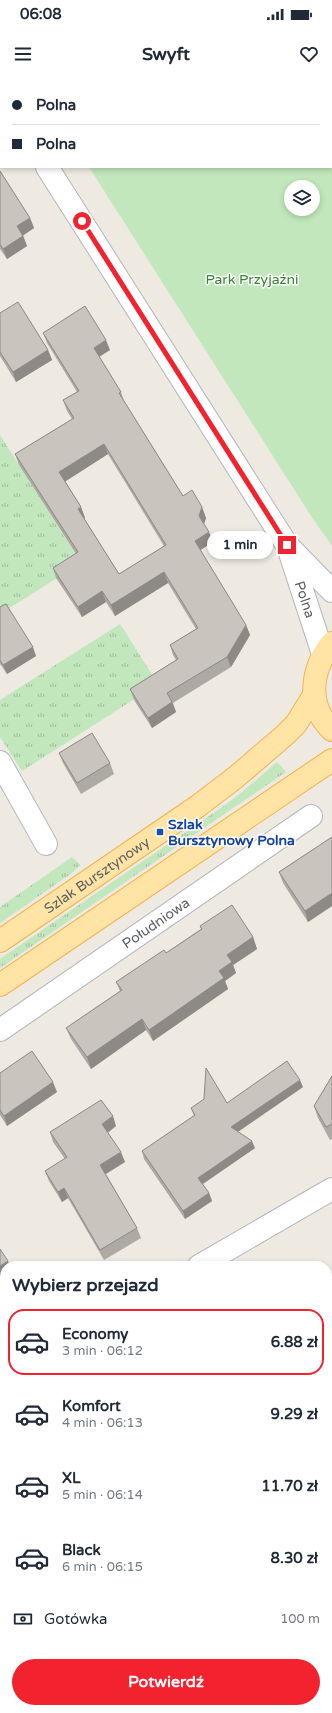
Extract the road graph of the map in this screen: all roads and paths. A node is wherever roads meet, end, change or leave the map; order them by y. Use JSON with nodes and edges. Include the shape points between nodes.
{"nodes":[{"id":1,"x":48,"y":168,"type":"edge"},
{"id":2,"x":287,"y":545,"type":"junction"},
{"id":3,"x":332,"y":591,"type":"edge"},
{"id":4,"x":327,"y":648,"type":"edge"},
{"id":5,"x":314,"y":695,"type":"junction"},
{"id":6,"x":332,"y":730,"type":"edge"},
{"id":7,"x":332,"y":760,"type":"edge"},
{"id":8,"x":0,"y":762,"type":"edge"},
{"id":9,"x":311,"y":816,"type":"dead end"},
{"id":10,"x":46,"y":844,"type":"dead end"},
{"id":11,"x":0,"y":941,"type":"edge"},
{"id":12,"x":0,"y":985,"type":"edge"},
{"id":13,"x":0,"y":1030,"type":"edge"},
{"id":14,"x":332,"y":1189,"type":"edge"},
{"id":15,"x":208,"y":1261,"type":"edge"}],
"edges":[{"from":1,"to":2,"type":"street","name":"Polna"},
{"from":2,"to":3,"type":"street","name":"Polna"},
{"from":2,"to":4,"type":"street","name":"Polna"},
{"from":4,"to":5,"type":"main road","via":[[317,667]]},
{"from":5,"to":6,"type":"main road","via":[[320,713]]},
{"from":5,"to":11,"type":"main road","name":"Szlak Bursztynowy","via":[[305,711],[285,735],[236,777],[198,806]]},
{"from":7,"to":12,"type":"main road"},
{"from":8,"to":10,"type":"street"},
{"from":9,"to":13,"type":"street","name":"Południowa"},
{"from":14,"to":15,"type":"street"}]}
